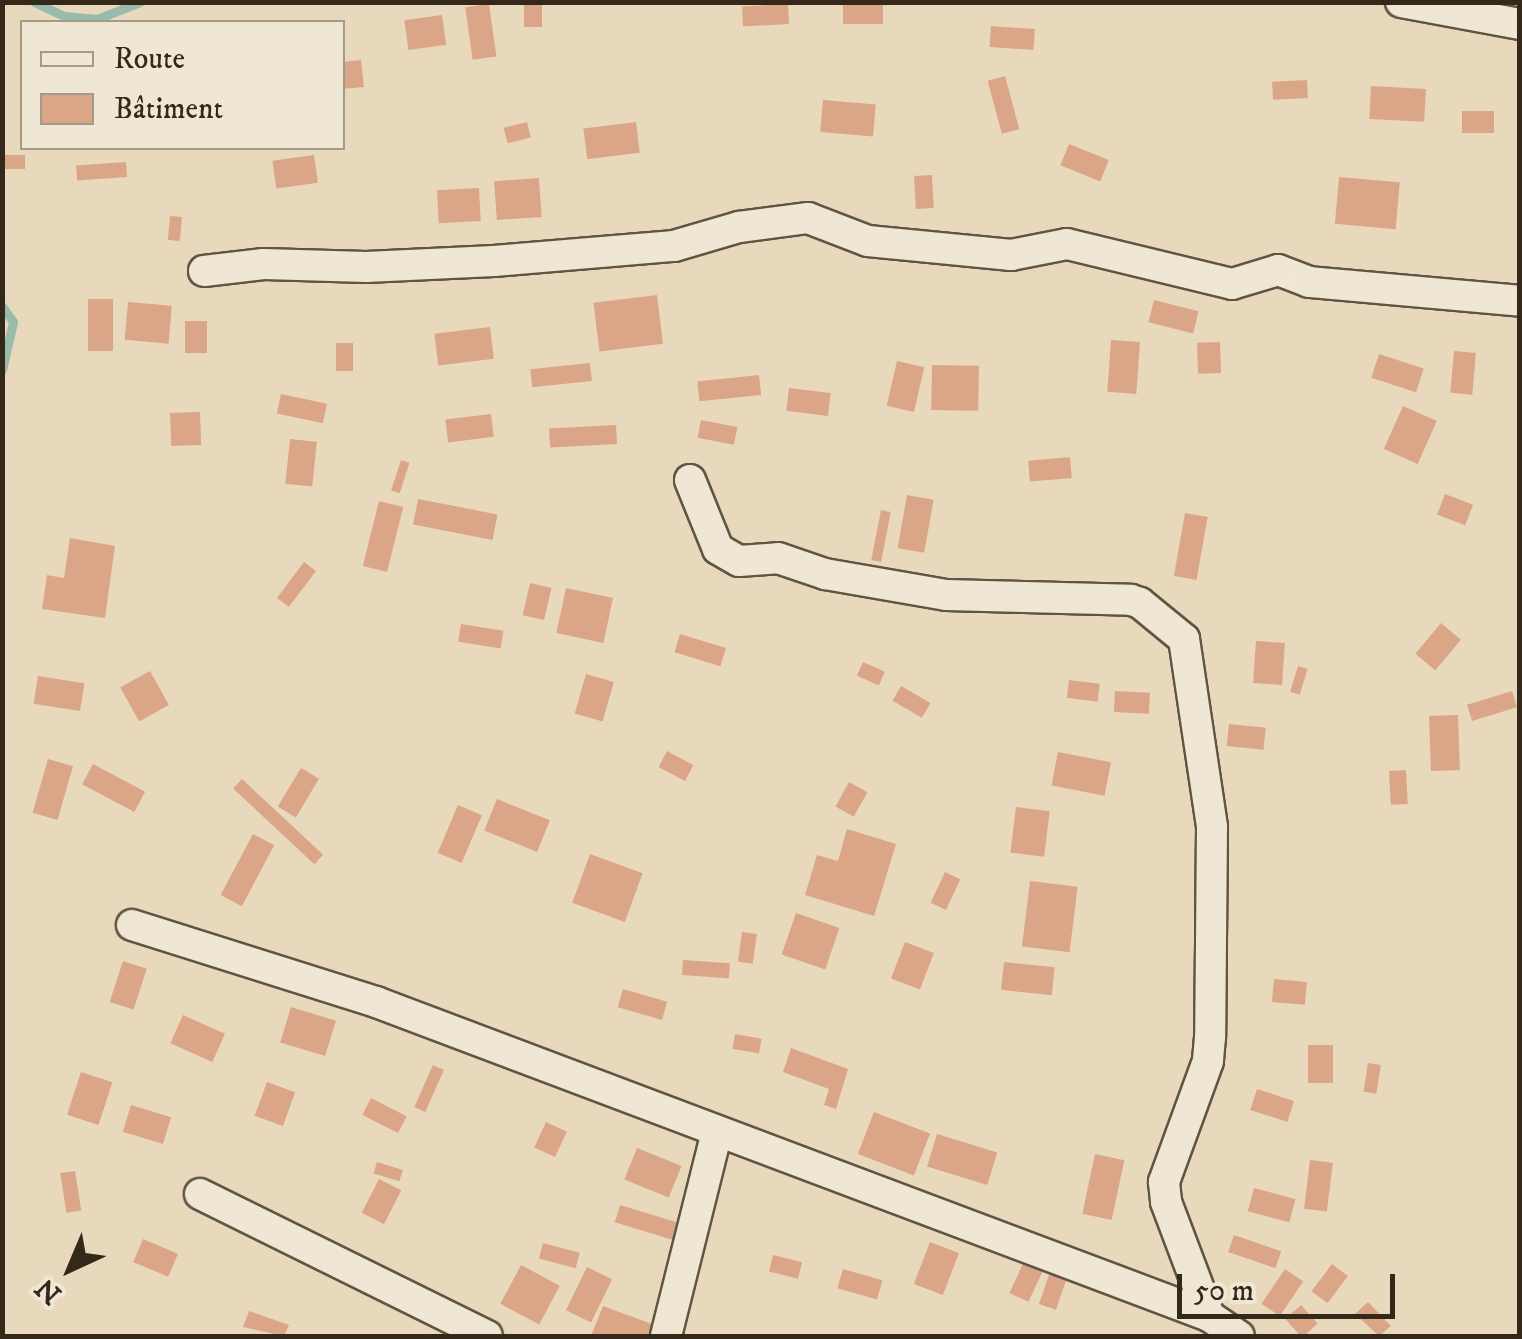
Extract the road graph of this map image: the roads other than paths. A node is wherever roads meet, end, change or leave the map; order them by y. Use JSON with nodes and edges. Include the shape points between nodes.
{"nodes":[{"id":1,"x":1401,"y":2,"type":"edge"},
{"id":2,"x":1520,"y":24,"type":"edge"},
{"id":3,"x":204,"y":271,"type":"dead end"},
{"id":4,"x":1520,"y":301,"type":"edge"},
{"id":5,"x":690,"y":480,"type":"dead end"},
{"id":6,"x":132,"y":925,"type":"dead end"},
{"id":7,"x":717,"y":1130,"type":"junction"},
{"id":8,"x":200,"y":1194,"type":"dead end"},
{"id":9,"x":1208,"y":1316,"type":"junction"},
{"id":10,"x":487,"y":1336,"type":"edge"},
{"id":11,"x":666,"y":1336,"type":"edge"},
{"id":12,"x":1239,"y":1336,"type":"edge"}],
"edges":[{"from":1,"to":2,"type":"street"},
{"from":3,"to":4,"type":"street","via":[[654,248],[808,218],[868,241],[1010,255],[1067,244],[1232,284],[1278,270],[1308,282]]},
{"from":5,"to":9,"type":"street","via":[[718,549],[739,561],[778,558],[826,574],[946,595],[1130,600],[1184,640],[1212,826],[1210,1037],[1208,1061],[1164,1182]]},
{"from":6,"to":7,"type":"street","via":[[376,1002]]},
{"from":7,"to":9,"type":"street"},
{"from":7,"to":11,"type":"street"},
{"from":8,"to":10,"type":"street"},
{"from":9,"to":12,"type":"street"}]}
